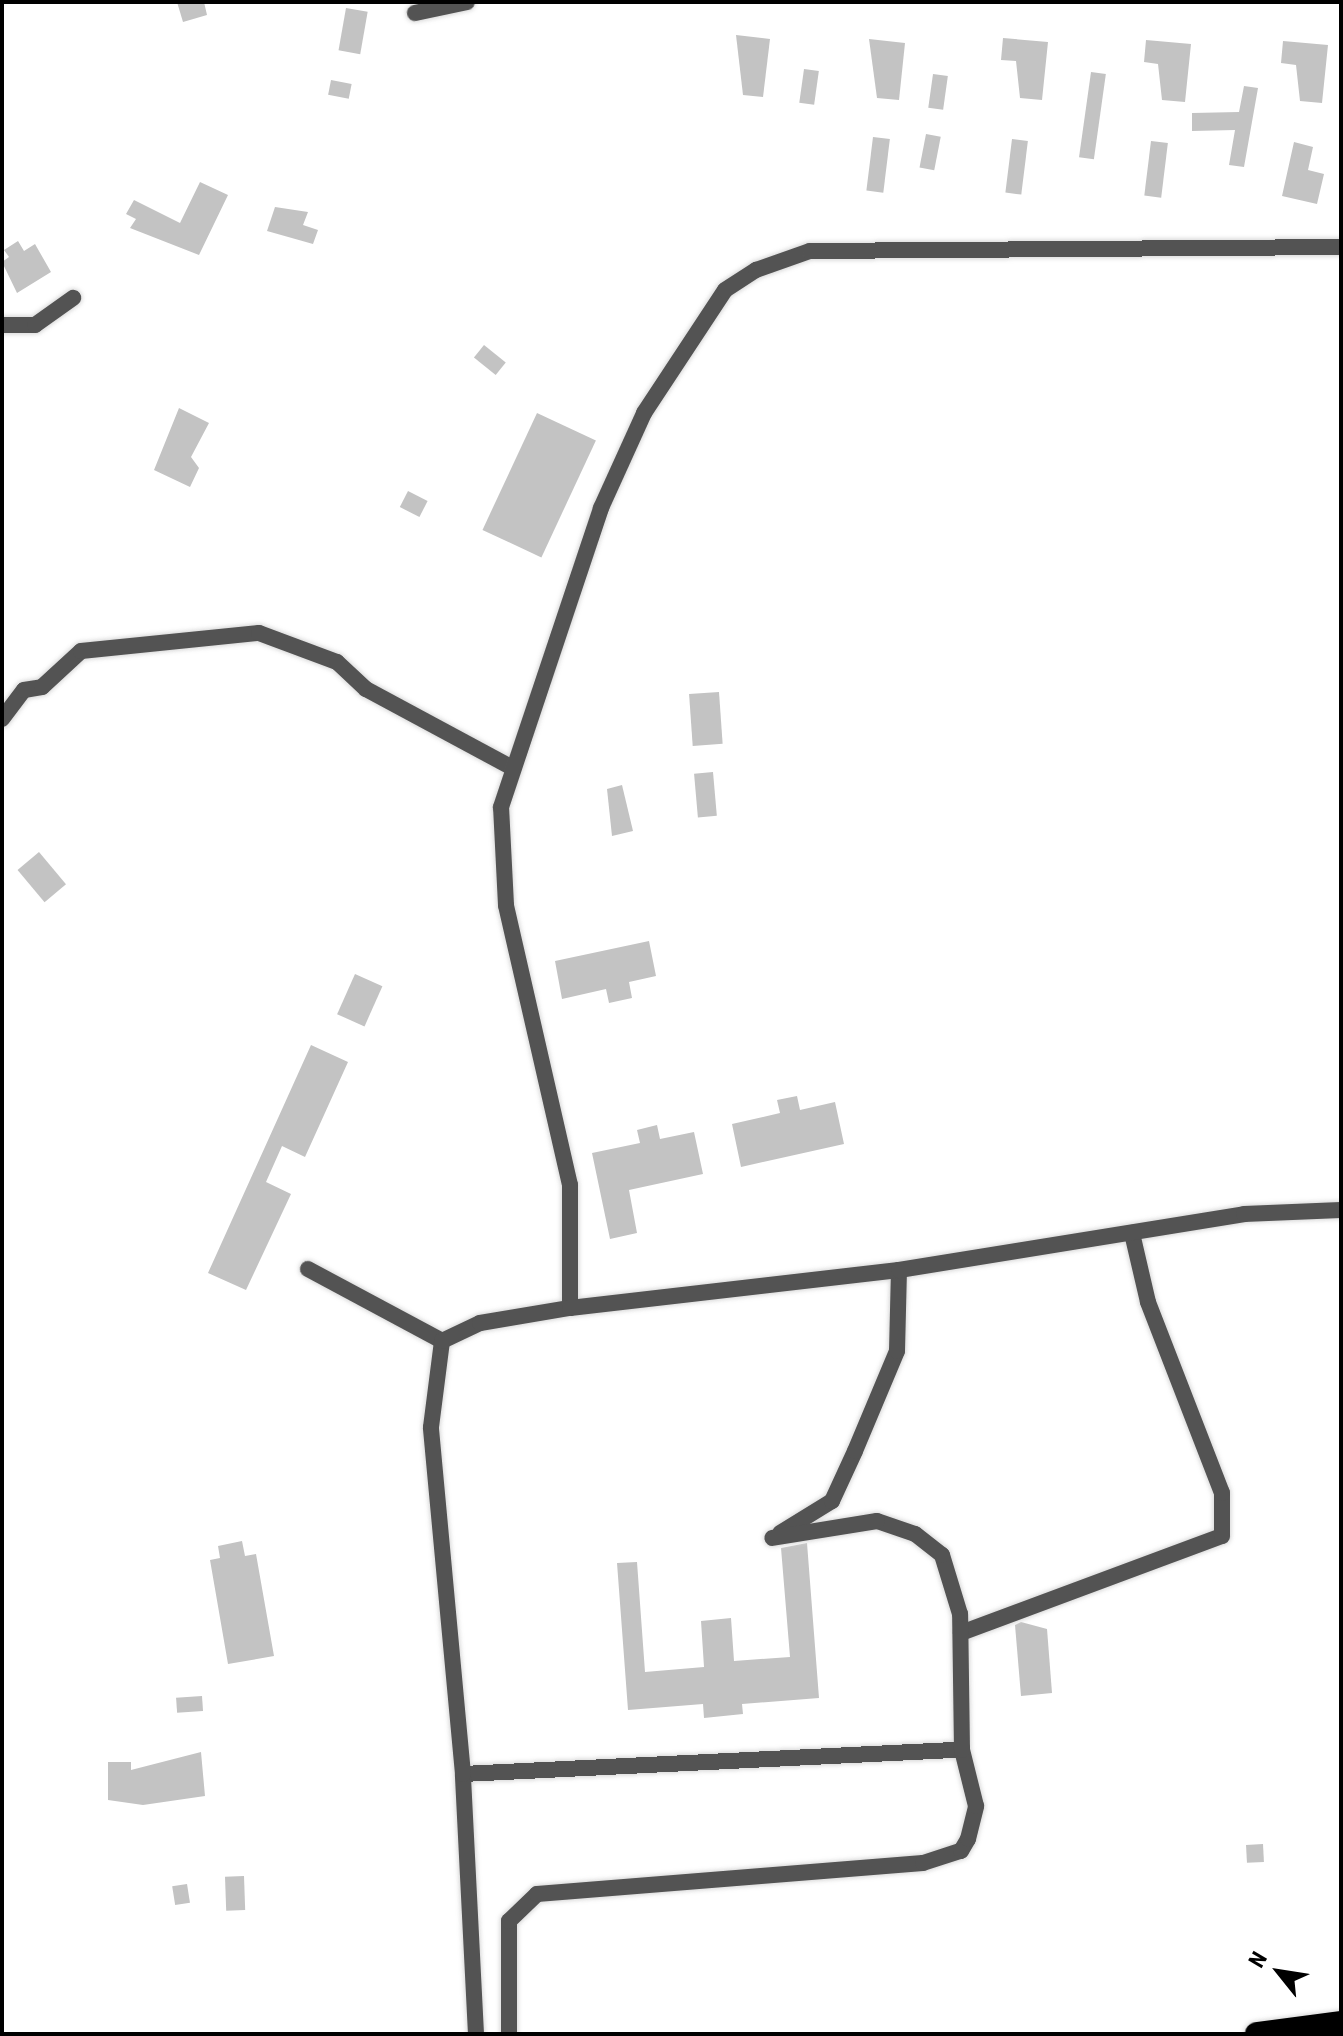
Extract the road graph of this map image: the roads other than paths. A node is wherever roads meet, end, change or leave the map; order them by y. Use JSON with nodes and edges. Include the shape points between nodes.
{"nodes":[{"id":1,"x":467,"y":2,"type":"edge"},
{"id":2,"x":415,"y":13,"type":"dead end"},
{"id":3,"x":1341,"y":247,"type":"edge"},
{"id":4,"x":73,"y":298,"type":"dead end"},
{"id":5,"x":2,"y":325,"type":"edge"},
{"id":6,"x":2,"y":719,"type":"edge"},
{"id":7,"x":513,"y":768,"type":"junction"},
{"id":8,"x":1341,"y":1210,"type":"edge"},
{"id":9,"x":1132,"y":1233,"type":"junction"},
{"id":10,"x":308,"y":1269,"type":"dead end"},
{"id":11,"x":899,"y":1270,"type":"junction"},
{"id":12,"x":570,"y":1308,"type":"junction"},
{"id":13,"x":442,"y":1341,"type":"junction"},
{"id":14,"x":961,"y":1633,"type":"junction"},
{"id":15,"x":962,"y":1750,"type":"junction"},
{"id":16,"x":463,"y":1774,"type":"junction"},
{"id":17,"x":1341,"y":2023,"type":"edge"},
{"id":18,"x":476,"y":2034,"type":"edge"},
{"id":19,"x":509,"y":2034,"type":"edge"},
{"id":20,"x":1258,"y":2034,"type":"edge"}],
"edges":[{"from":1,"to":2,"type":"street"},
{"from":3,"to":7,"type":"street","via":[[871,248],[795,255],[734,283],[644,413],[601,508]]},
{"from":4,"to":5,"type":"street","via":[[35,325]]},
{"from":6,"to":7,"type":"street","via":[[24,690],[42,687],[81,651],[259,633],[337,662],[366,689]]},
{"from":7,"to":12,"type":"street","via":[[501,807],[499,856],[570,1185]]},
{"from":8,"to":9,"type":"street","via":[[1244,1214]]},
{"from":9,"to":11,"type":"street"},
{"from":9,"to":14,"type":"street","via":[[1152,1314],[1222,1493],[1222,1536]]},
{"from":10,"to":13,"type":"street"},
{"from":11,"to":12,"type":"street"},
{"from":11,"to":14,"type":"street","via":[[897,1351],[832,1501],[772,1538],[851,1524],[897,1525],[942,1555]]},
{"from":12,"to":13,"type":"street","via":[[480,1323]]},
{"from":13,"to":16,"type":"street","via":[[431,1427]]},
{"from":14,"to":15,"type":"street"},
{"from":15,"to":16,"type":"street"},
{"from":15,"to":19,"type":"street","via":[[975,1821],[961,1851],[939,1859],[608,1885],[521,1902],[509,1921]]},
{"from":16,"to":18,"type":"street"},
{"from":17,"to":20,"type":"highway"}]}
